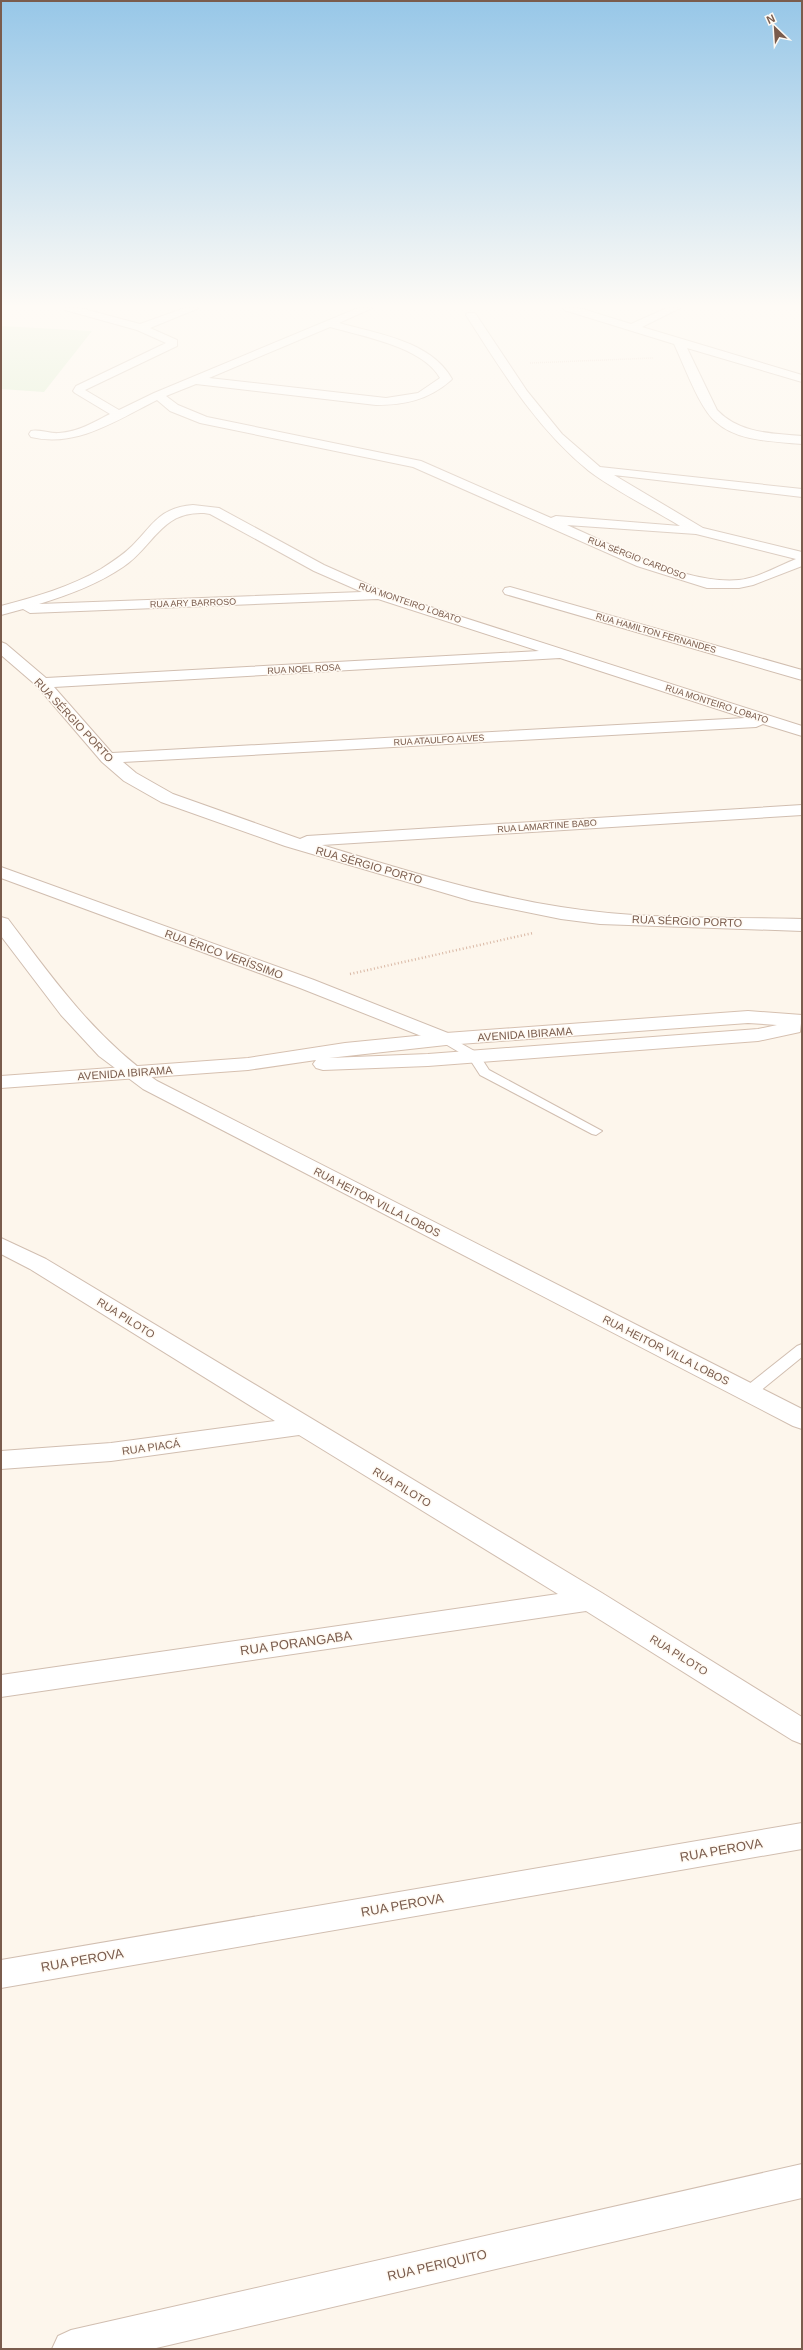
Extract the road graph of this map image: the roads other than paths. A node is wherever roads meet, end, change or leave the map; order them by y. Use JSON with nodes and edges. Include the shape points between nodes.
{"nodes":[{"id":1,"x":111,"y":418,"type":"edge"},
{"id":2,"x":198,"y":418,"type":"edge"},
{"id":3,"x":543,"y":418,"type":"edge"},
{"id":4,"x":717,"y":418,"type":"edge"},
{"id":5,"x":35,"y":434,"type":"dead end"},
{"id":6,"x":802,"y":440,"type":"edge"},
{"id":7,"x":595,"y":469,"type":"junction"},
{"id":8,"x":802,"y":493,"type":"edge"},
{"id":9,"x":543,"y":519,"type":"junction"},
{"id":10,"x":698,"y":531,"type":"junction"},
{"id":11,"x":802,"y":556,"type":"edge"},
{"id":12,"x":802,"y":561,"type":"edge"},
{"id":13,"x":510,"y":591,"type":"dead end"},
{"id":14,"x":382,"y":596,"type":"junction"},
{"id":15,"x":3,"y":611,"type":"edge"},
{"id":16,"x":1,"y":647,"type":"edge"},
{"id":17,"x":567,"y":655,"type":"junction"},
{"id":18,"x":802,"y":675,"type":"edge"},
{"id":19,"x":42,"y":684,"type":"junction"},
{"id":20,"x":769,"y":722,"type":"junction"},
{"id":21,"x":802,"y":731,"type":"edge"},
{"id":22,"x":108,"y":758,"type":"junction"},
{"id":23,"x":802,"y":810,"type":"edge"},
{"id":24,"x":292,"y":842,"type":"junction"},
{"id":25,"x":1,"y":872,"type":"edge"},
{"id":26,"x":1,"y":923,"type":"edge"},
{"id":27,"x":802,"y":925,"type":"edge"},
{"id":28,"x":802,"y":1021,"type":"edge"},
{"id":29,"x":802,"y":1026,"type":"edge"},
{"id":30,"x":446,"y":1039,"type":"junction"},
{"id":31,"x":474,"y":1056,"type":"junction"},
{"id":32,"x":248,"y":1064,"type":"junction"},
{"id":33,"x":130,"y":1072,"type":"junction"},
{"id":34,"x":1,"y":1082,"type":"edge"},
{"id":35,"x":596,"y":1131,"type":"dead end"},
{"id":36,"x":1,"y":1245,"type":"edge"},
{"id":37,"x":802,"y":1349,"type":"edge"},
{"id":38,"x":749,"y":1392,"type":"junction"},
{"id":39,"x":802,"y":1420,"type":"edge"},
{"id":40,"x":301,"y":1426,"type":"junction"},
{"id":41,"x":1,"y":1460,"type":"edge"},
{"id":42,"x":592,"y":1600,"type":"junction"},
{"id":43,"x":1,"y":1686,"type":"edge"},
{"id":44,"x":802,"y":1732,"type":"edge"},
{"id":45,"x":802,"y":1836,"type":"edge"},
{"id":46,"x":1,"y":1974,"type":"edge"},
{"id":47,"x":802,"y":2181,"type":"edge"},
{"id":48,"x":71,"y":2349,"type":"edge"}],
"edges":[{"from":1,"to":5,"type":"street","via":[[72,436]]},
{"from":2,"to":9,"type":"street","name":"RUA SÉRGIO CARDOSO","via":[[417,464]]},
{"from":3,"to":7,"type":"street","via":[[558,437]]},
{"from":4,"to":6,"type":"street","via":[[728,427],[740,431]]},
{"from":7,"to":8,"type":"street"},
{"from":7,"to":10,"type":"street"},
{"from":9,"to":10,"type":"street","name":"RUA SÉRGIO CARDOSO"},
{"from":9,"to":12,"type":"street","name":"RUA SÉRGIO CARDOSO","via":[[642,563],[707,584],[739,584],[753,581]]},
{"from":10,"to":11,"type":"street"},
{"from":13,"to":18,"type":"street","name":"RUA HAMILTON FERNANDES"},
{"from":14,"to":15,"type":"street","name":"RUA ARY BARROSO"},
{"from":14,"to":15,"type":"street","name":"RUA MONTEIRO LOBATO","via":[[319,568],[214,511],[195,509],[165,517],[134,552],[86,583]]},
{"from":14,"to":17,"type":"street","name":"RUA MONTEIRO LOBATO"},
{"from":16,"to":19,"type":"street","name":"RUA SÉRGIO PORTO"},
{"from":17,"to":19,"type":"street","name":"RUA NOEL ROSA"},
{"from":17,"to":20,"type":"street","name":"RUA MONTEIRO LOBATO"},
{"from":19,"to":22,"type":"street","name":"RUA SÉRGIO PORTO"},
{"from":20,"to":21,"type":"street","name":"RUA MONTEIRO LOBATO"},
{"from":20,"to":22,"type":"street","name":"RUA ATAULFO ALVES"},
{"from":22,"to":24,"type":"street","name":"RUA SÉRGIO PORTO","via":[[130,777],[167,798]]},
{"from":23,"to":24,"type":"street","name":"RUA LAMARTINE BABO"},
{"from":24,"to":27,"type":"street","name":"RUA SÉRGIO PORTO","via":[[478,897],[561,913],[600,918]]},
{"from":25,"to":30,"type":"street","name":"RUA ÉRICO VERÍSSIMO","via":[[307,984]]},
{"from":26,"to":33,"type":"street","name":"RUA HEITOR VILLA LOBOS","via":[[55,994],[93,1038]]},
{"from":28,"to":30,"type":"street","name":"AVENIDA IBIRAMA","via":[[748,1017]]},
{"from":29,"to":31,"type":"street","name":"AVENIDA IBIRAMA","via":[[758,1035]]},
{"from":30,"to":31,"type":"lane"},
{"from":30,"to":32,"type":"street","name":"AVENIDA IBIRAMA","via":[[345,1049]]},
{"from":31,"to":32,"type":"street","name":"AVENIDA IBIRAMA","via":[[347,1064]]},
{"from":31,"to":35,"type":"lane","via":[[484,1072]]},
{"from":32,"to":33,"type":"street","name":"AVENIDA IBIRAMA"},
{"from":33,"to":34,"type":"street","name":"AVENIDA IBIRAMA"},
{"from":33,"to":38,"type":"street","name":"RUA HEITOR VILLA LOBOS","via":[[187,1105]]},
{"from":36,"to":40,"type":"street","name":"RUA PILOTO","via":[[38,1264]]},
{"from":37,"to":38,"type":"lane"},
{"from":38,"to":39,"type":"street","name":"RUA HEITOR VILLA LOBOS"},
{"from":40,"to":41,"type":"street","name":"RUA PIACÁ","via":[[112,1452]]},
{"from":40,"to":42,"type":"street","name":"RUA PILOTO"},
{"from":42,"to":43,"type":"street","name":"RUA PORANGABA"},
{"from":42,"to":44,"type":"street","name":"RUA PILOTO"},
{"from":45,"to":46,"type":"street","name":"RUA PEROVA"},
{"from":47,"to":48,"type":"street","name":"RUA PERIQUITO"}]}
